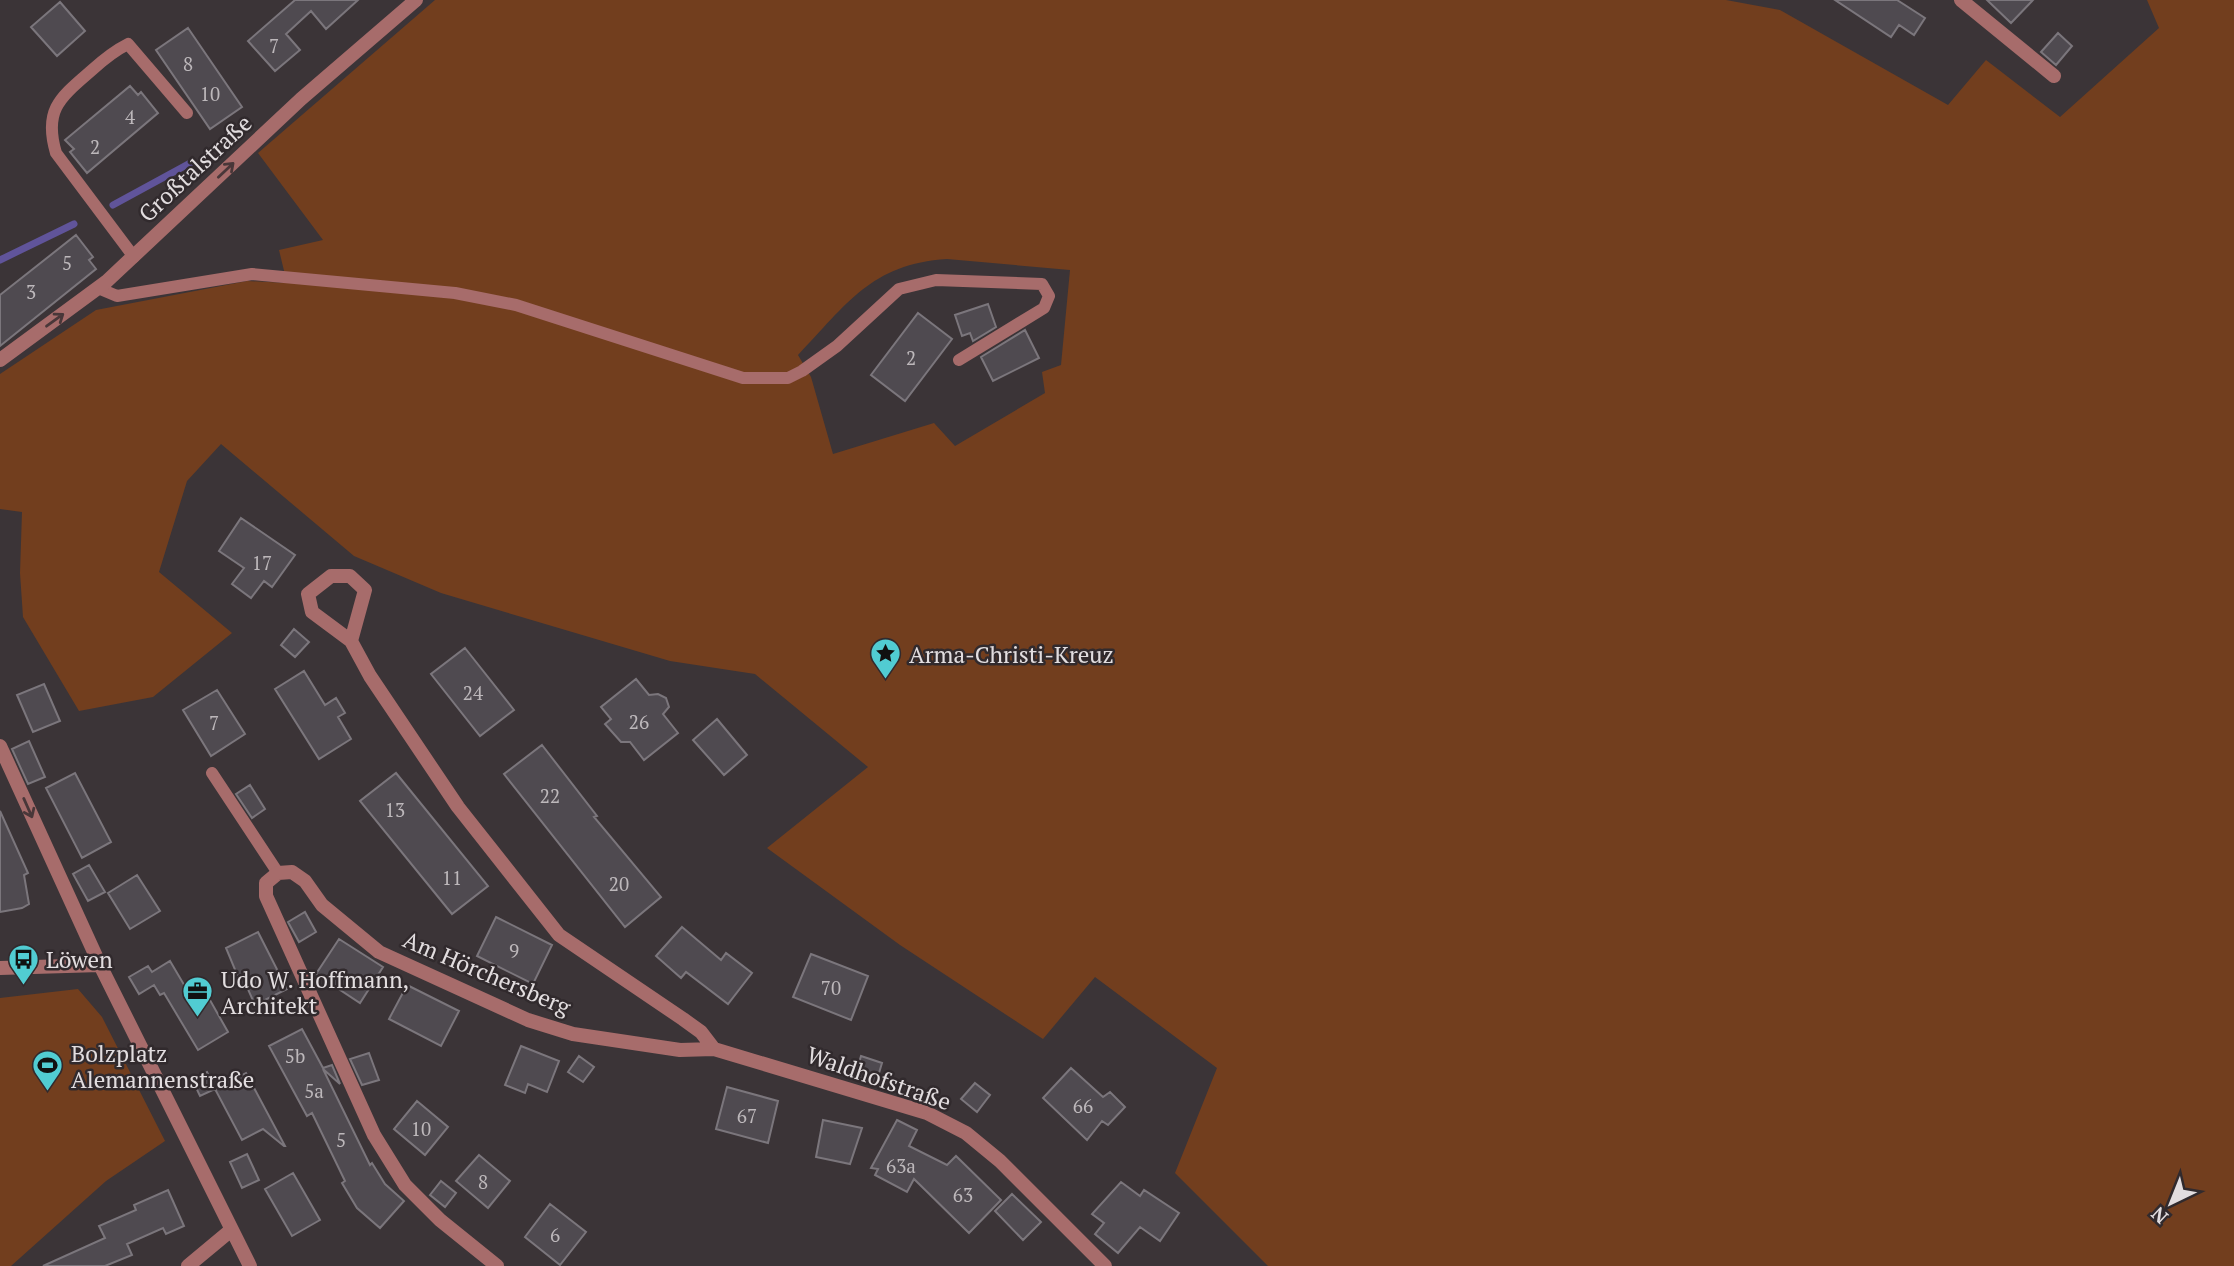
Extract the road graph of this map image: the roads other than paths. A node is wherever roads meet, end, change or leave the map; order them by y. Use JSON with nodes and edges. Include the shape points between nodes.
{"nodes":[{"id":1,"x":415,"y":0,"type":"edge"},
{"id":2,"x":1961,"y":0,"type":"edge"},
{"id":3,"x":2054,"y":76,"type":"dead end"},
{"id":4,"x":187,"y":113,"type":"dead end"},
{"id":5,"x":134,"y":257,"type":"junction"},
{"id":6,"x":98,"y":288,"type":"junction"},
{"id":7,"x":0,"y":360,"type":"edge"},
{"id":8,"x":960,"y":360,"type":"dead end"},
{"id":9,"x":351,"y":641,"type":"junction"},
{"id":10,"x":0,"y":746,"type":"edge"},
{"id":11,"x":212,"y":773,"type":"dead end"},
{"id":12,"x":278,"y":873,"type":"junction"},
{"id":13,"x":100,"y":965,"type":"junction"},
{"id":14,"x":0,"y":968,"type":"edge"},
{"id":15,"x":714,"y":1049,"type":"junction"},
{"id":16,"x":230,"y":1231,"type":"junction"},
{"id":17,"x":188,"y":1266,"type":"edge"},
{"id":18,"x":250,"y":1266,"type":"edge"},
{"id":19,"x":497,"y":1266,"type":"edge"},
{"id":20,"x":1105,"y":1266,"type":"edge"}],
"edges":[{"from":5,"to":1,"type":"street","name":"Großtalstraße","one_way":true,"via":[[301,99]]},
{"from":2,"to":3,"type":"street"},
{"from":4,"to":5,"type":"lane","via":[[128,44],[63,95],[55,107],[51,135],[56,153]]},
{"from":5,"to":6,"type":"street","name":"Großtalstraße"},
{"from":7,"to":6,"type":"street","name":"Großtalstraße","one_way":true},
{"from":6,"to":8,"type":"lane","via":[[117,296],[252,274],[455,293],[516,305],[743,378],[770,379],[788,378],[818,361],[899,289],[936,280],[1042,284],[1049,296],[1044,308]]},
{"from":9,"to":9,"type":"street","via":[[312,612],[308,594],[331,576],[349,576],[365,590]]},
{"from":9,"to":15,"type":"street","via":[[458,807],[559,935],[701,1032]]},
{"from":10,"to":13,"type":"street","one_way":true},
{"from":11,"to":12,"type":"lane"},
{"from":12,"to":15,"type":"street","name":"Am Hörchersberg","via":[[292,872],[305,881],[322,905],[379,952],[528,1020],[573,1034],[680,1050]]},
{"from":12,"to":19,"type":"street","via":[[266,883],[266,896],[374,1135],[405,1185]]},
{"from":13,"to":14,"type":"street"},
{"from":13,"to":16,"type":"street"},
{"from":15,"to":20,"type":"street","name":"Waldhofstraße","via":[[927,1113],[966,1133]]},
{"from":16,"to":17,"type":"street"},
{"from":16,"to":18,"type":"street"}]}
